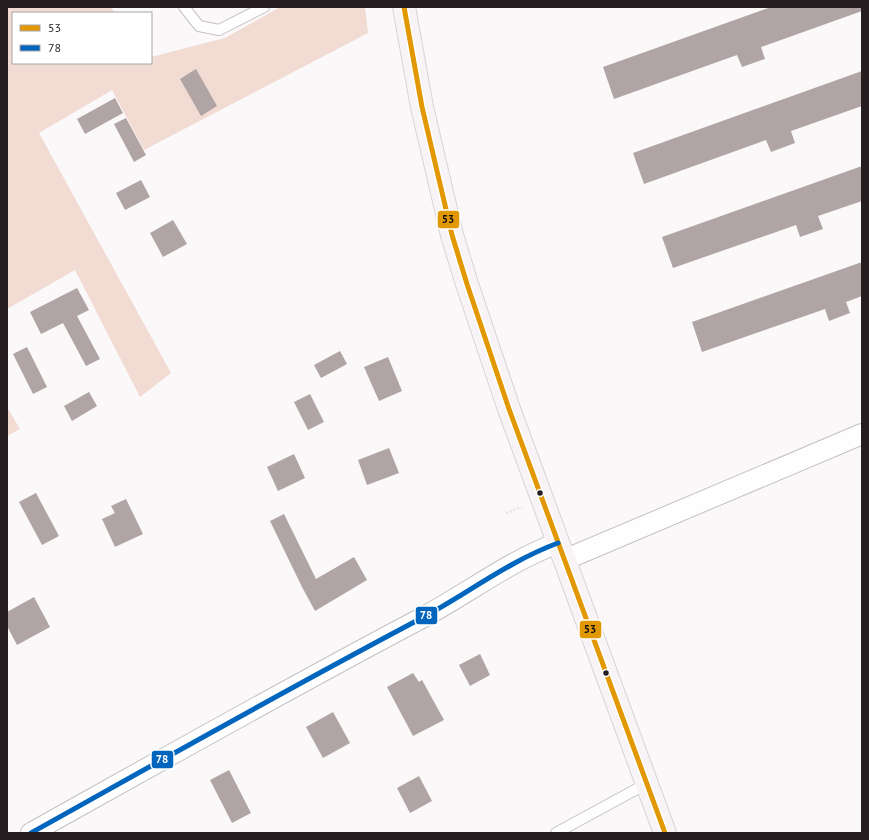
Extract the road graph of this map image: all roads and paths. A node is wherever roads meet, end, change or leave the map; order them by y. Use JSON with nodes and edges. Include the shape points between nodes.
{"nodes":[{"id":1,"x":184,"y":7,"type":"edge"},
{"id":2,"x":264,"y":7,"type":"edge"},
{"id":3,"x":404,"y":7,"type":"edge"},
{"id":4,"x":862,"y":434,"type":"edge"},
{"id":5,"x":522,"y":507,"type":"dead end"},
{"id":6,"x":506,"y":513,"type":"dead end"},
{"id":7,"x":561,"y":552,"type":"junction"},
{"id":8,"x":646,"y":784,"type":"junction"},
{"id":9,"x":31,"y":833,"type":"edge"},
{"id":10,"x":556,"y":833,"type":"edge"},
{"id":11,"x":665,"y":833,"type":"edge"}],
"edges":[{"from":1,"to":2,"type":"lane","via":[[199,26],[219,30]]},
{"from":3,"to":7,"type":"main road","via":[[422,107],[452,235],[486,343]]},
{"from":4,"to":7,"type":"street"},
{"from":5,"to":6,"type":"path"},
{"from":7,"to":8,"type":"main road"},
{"from":7,"to":9,"type":"street","via":[[526,556],[430,614]]},
{"from":8,"to":10,"type":"lane"},
{"from":8,"to":11,"type":"main road"}]}
